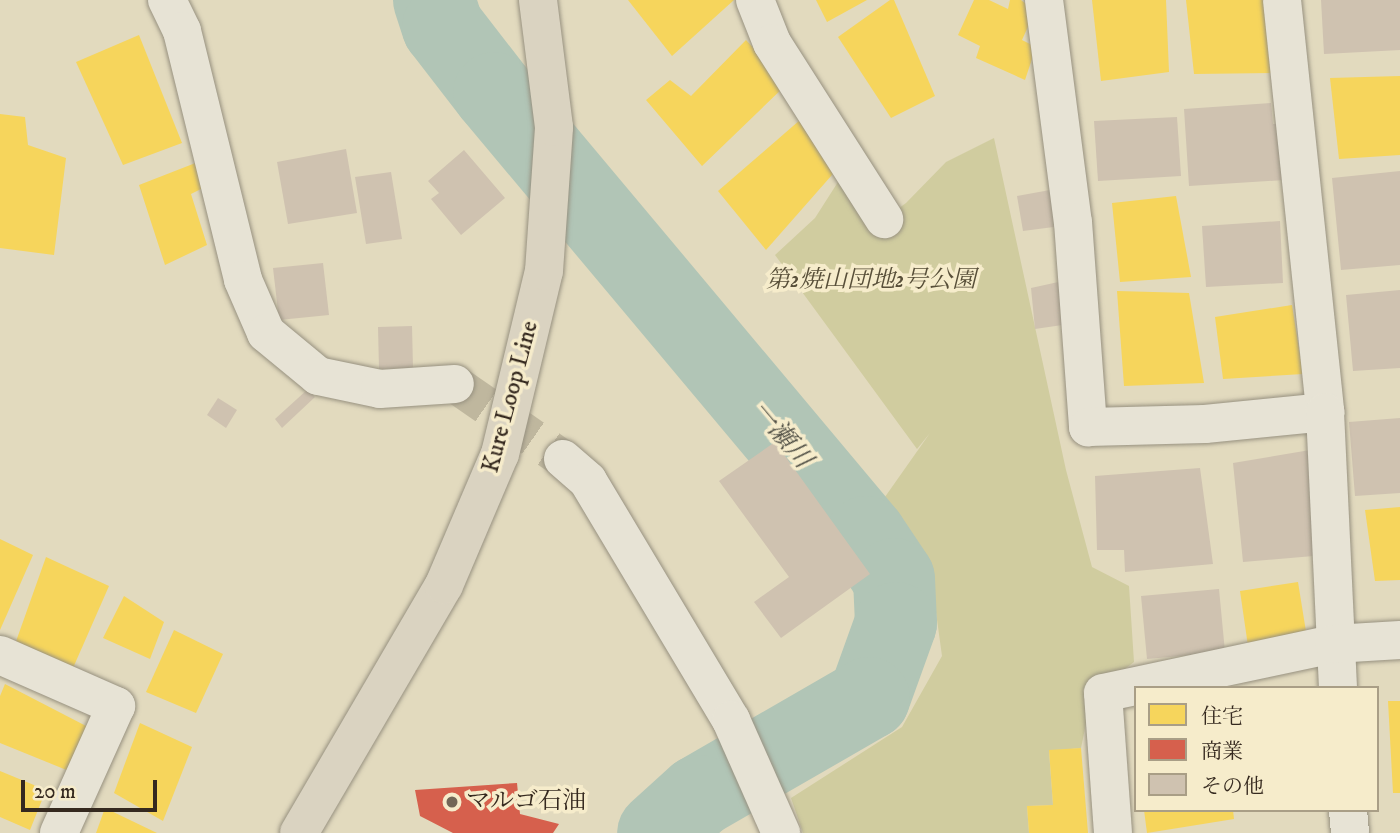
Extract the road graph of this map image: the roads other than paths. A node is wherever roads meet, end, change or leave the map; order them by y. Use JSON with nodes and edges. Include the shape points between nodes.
{"nodes":[{"id":1,"x":167,"y":0,"type":"edge"},
{"id":2,"x":755,"y":0,"type":"edge"},
{"id":3,"x":1044,"y":0,"type":"edge"},
{"id":4,"x":1282,"y":0,"type":"edge"},
{"id":5,"x":542,"y":17,"type":"edge"},
{"id":6,"x":884,"y":219,"type":"dead end"},
{"id":7,"x":455,"y":384,"type":"tunnel mouth"},
{"id":8,"x":1325,"y":412,"type":"junction"},
{"id":9,"x":563,"y":459,"type":"tunnel mouth"},
{"id":10,"x":1400,"y":640,"type":"edge"},
{"id":11,"x":1334,"y":644,"type":"junction"},
{"id":12,"x":0,"y":655,"type":"edge"},
{"id":13,"x":1134,"y":686,"type":"edge"},
{"id":14,"x":1136,"y":686,"type":"edge"},
{"id":15,"x":1338,"y":686,"type":"edge"},
{"id":16,"x":1349,"y":812,"type":"edge"},
{"id":17,"x":59,"y":833,"type":"edge"},
{"id":18,"x":299,"y":833,"type":"edge"},
{"id":19,"x":781,"y":833,"type":"edge"},
{"id":20,"x":1113,"y":833,"type":"edge"},
{"id":21,"x":1350,"y":833,"type":"edge"}],
"edges":[{"from":1,"to":7,"type":"street","via":[[182,31],[243,280],[267,333],[318,376],[380,389]]},
{"from":2,"to":6,"type":"street","via":[[772,43]]},
{"from":3,"to":8,"type":"street","via":[[1073,222],[1087,428],[1205,424]]},
{"from":4,"to":8,"type":"street"},
{"from":5,"to":18,"type":"main road","name":"Kure Loop Line","via":[[554,127],[544,271],[500,454],[444,585]]},
{"from":8,"to":11,"type":"street"},
{"from":9,"to":19,"type":"street","via":[[588,481],[731,720]]},
{"from":10,"to":11,"type":"street"},
{"from":11,"to":14,"type":"street"},
{"from":11,"to":15,"type":"street"},
{"from":12,"to":17,"type":"street","via":[[116,706]]},
{"from":13,"to":20,"type":"street","via":[[1103,693]]},
{"from":16,"to":21,"type":"street"}]}
